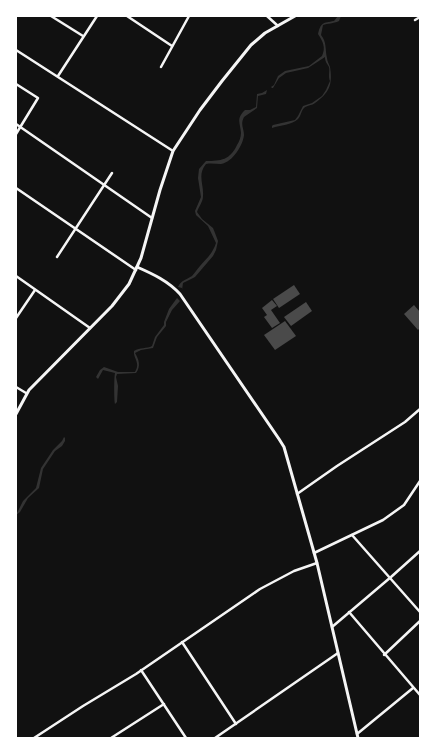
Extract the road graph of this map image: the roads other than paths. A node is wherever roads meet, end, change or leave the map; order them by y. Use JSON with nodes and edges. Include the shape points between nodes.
{"nodes":[{"id":1,"x":51,"y":16,"type":"edge"},
{"id":2,"x":97,"y":16,"type":"edge"},
{"id":3,"x":127,"y":16,"type":"edge"},
{"id":4,"x":189,"y":16,"type":"edge"},
{"id":5,"x":266,"y":16,"type":"edge"},
{"id":6,"x":295,"y":16,"type":"edge"},
{"id":7,"x":420,"y":17,"type":"edge"},
{"id":8,"x":415,"y":20,"type":"dead end"},
{"id":9,"x":278,"y":26,"type":"junction"},
{"id":10,"x":83,"y":36,"type":"junction"},
{"id":11,"x":172,"y":46,"type":"junction"},
{"id":12,"x":16,"y":50,"type":"edge"},
{"id":13,"x":161,"y":67,"type":"dead end"},
{"id":14,"x":58,"y":76,"type":"junction"},
{"id":15,"x":16,"y":84,"type":"edge"},
{"id":16,"x":16,"y":124,"type":"edge"},
{"id":17,"x":20,"y":127,"type":"junction"},
{"id":18,"x":16,"y":134,"type":"edge"},
{"id":19,"x":174,"y":151,"type":"junction"},
{"id":20,"x":112,"y":173,"type":"dead end"},
{"id":21,"x":104,"y":185,"type":"junction"},
{"id":22,"x":16,"y":188,"type":"edge"},
{"id":23,"x":152,"y":218,"type":"junction"},
{"id":24,"x":75,"y":229,"type":"junction"},
{"id":25,"x":57,"y":257,"type":"dead end"},
{"id":26,"x":136,"y":268,"type":"junction"},
{"id":27,"x":16,"y":276,"type":"edge"},
{"id":28,"x":35,"y":290,"type":"junction"},
{"id":29,"x":16,"y":318,"type":"edge"},
{"id":30,"x":90,"y":328,"type":"junction"},
{"id":31,"x":16,"y":386,"type":"edge"},
{"id":32,"x":26,"y":393,"type":"junction"},
{"id":33,"x":420,"y":409,"type":"edge"},
{"id":34,"x":16,"y":414,"type":"edge"},
{"id":35,"x":420,"y":481,"type":"edge"},
{"id":36,"x":297,"y":494,"type":"junction"},
{"id":37,"x":352,"y":535,"type":"junction"},
{"id":38,"x":420,"y":551,"type":"edge"},
{"id":39,"x":314,"y":554,"type":"junction"},
{"id":40,"x":317,"y":563,"type":"junction"},
{"id":41,"x":390,"y":578,"type":"junction"},
{"id":42,"x":349,"y":612,"type":"junction"},
{"id":43,"x":420,"y":612,"type":"edge"},
{"id":44,"x":420,"y":621,"type":"edge"},
{"id":45,"x":332,"y":626,"type":"junction"},
{"id":46,"x":182,"y":642,"type":"junction"},
{"id":47,"x":338,"y":653,"type":"junction"},
{"id":48,"x":384,"y":655,"type":"junction"},
{"id":49,"x":142,"y":670,"type":"junction"},
{"id":50,"x":413,"y":688,"type":"junction"},
{"id":51,"x":420,"y":695,"type":"edge"},
{"id":52,"x":164,"y":704,"type":"junction"},
{"id":53,"x":236,"y":724,"type":"junction"},
{"id":54,"x":357,"y":736,"type":"edge"},
{"id":55,"x":34,"y":738,"type":"edge"},
{"id":56,"x":111,"y":738,"type":"edge"},
{"id":57,"x":186,"y":738,"type":"edge"},
{"id":58,"x":215,"y":738,"type":"edge"}],
"edges":[{"from":1,"to":10,"type":"street"},
{"from":2,"to":10,"type":"street"},
{"from":3,"to":11,"type":"street"},
{"from":4,"to":11,"type":"street"},
{"from":5,"to":9,"type":"street"},
{"from":6,"to":9,"type":"street"},
{"from":7,"to":8,"type":"street"},
{"from":9,"to":19,"type":"street","via":[[256,41],[222,81]]},
{"from":10,"to":14,"type":"street"},
{"from":11,"to":13,"type":"street"},
{"from":12,"to":14,"type":"street"},
{"from":14,"to":19,"type":"street"},
{"from":15,"to":17,"type":"street","via":[[38,98]]},
{"from":16,"to":17,"type":"street"},
{"from":17,"to":18,"type":"street"},
{"from":17,"to":21,"type":"street"},
{"from":19,"to":23,"type":"street"},
{"from":20,"to":21,"type":"street"},
{"from":21,"to":23,"type":"street"},
{"from":21,"to":24,"type":"street"},
{"from":22,"to":24,"type":"street"},
{"from":23,"to":26,"type":"street"},
{"from":24,"to":25,"type":"street"},
{"from":24,"to":26,"type":"street"},
{"from":26,"to":30,"type":"street","via":[[119,298]]},
{"from":26,"to":36,"type":"street","via":[[155,275],[172,286],[183,298],[279,438],[286,453]]},
{"from":27,"to":28,"type":"street"},
{"from":28,"to":29,"type":"street"},
{"from":28,"to":30,"type":"street"},
{"from":30,"to":32,"type":"street"},
{"from":31,"to":32,"type":"street"},
{"from":32,"to":34,"type":"street"},
{"from":33,"to":36,"type":"street","via":[[405,422]]},
{"from":35,"to":37,"type":"street","via":[[399,509]]},
{"from":36,"to":39,"type":"street"},
{"from":37,"to":39,"type":"street"},
{"from":37,"to":41,"type":"street"},
{"from":38,"to":41,"type":"street"},
{"from":39,"to":40,"type":"street"},
{"from":40,"to":45,"type":"street"},
{"from":40,"to":46,"type":"street","via":[[294,571],[260,589]]},
{"from":41,"to":42,"type":"street"},
{"from":41,"to":43,"type":"street"},
{"from":42,"to":45,"type":"street"},
{"from":42,"to":48,"type":"street"},
{"from":44,"to":48,"type":"street"},
{"from":45,"to":47,"type":"street"},
{"from":46,"to":49,"type":"street"},
{"from":46,"to":53,"type":"street"},
{"from":47,"to":53,"type":"street"},
{"from":47,"to":54,"type":"street"},
{"from":48,"to":50,"type":"street"},
{"from":49,"to":52,"type":"street"},
{"from":49,"to":55,"type":"street"},
{"from":50,"to":51,"type":"street"},
{"from":50,"to":54,"type":"street"},
{"from":52,"to":56,"type":"street"},
{"from":52,"to":57,"type":"street"},
{"from":53,"to":58,"type":"street"}]}
